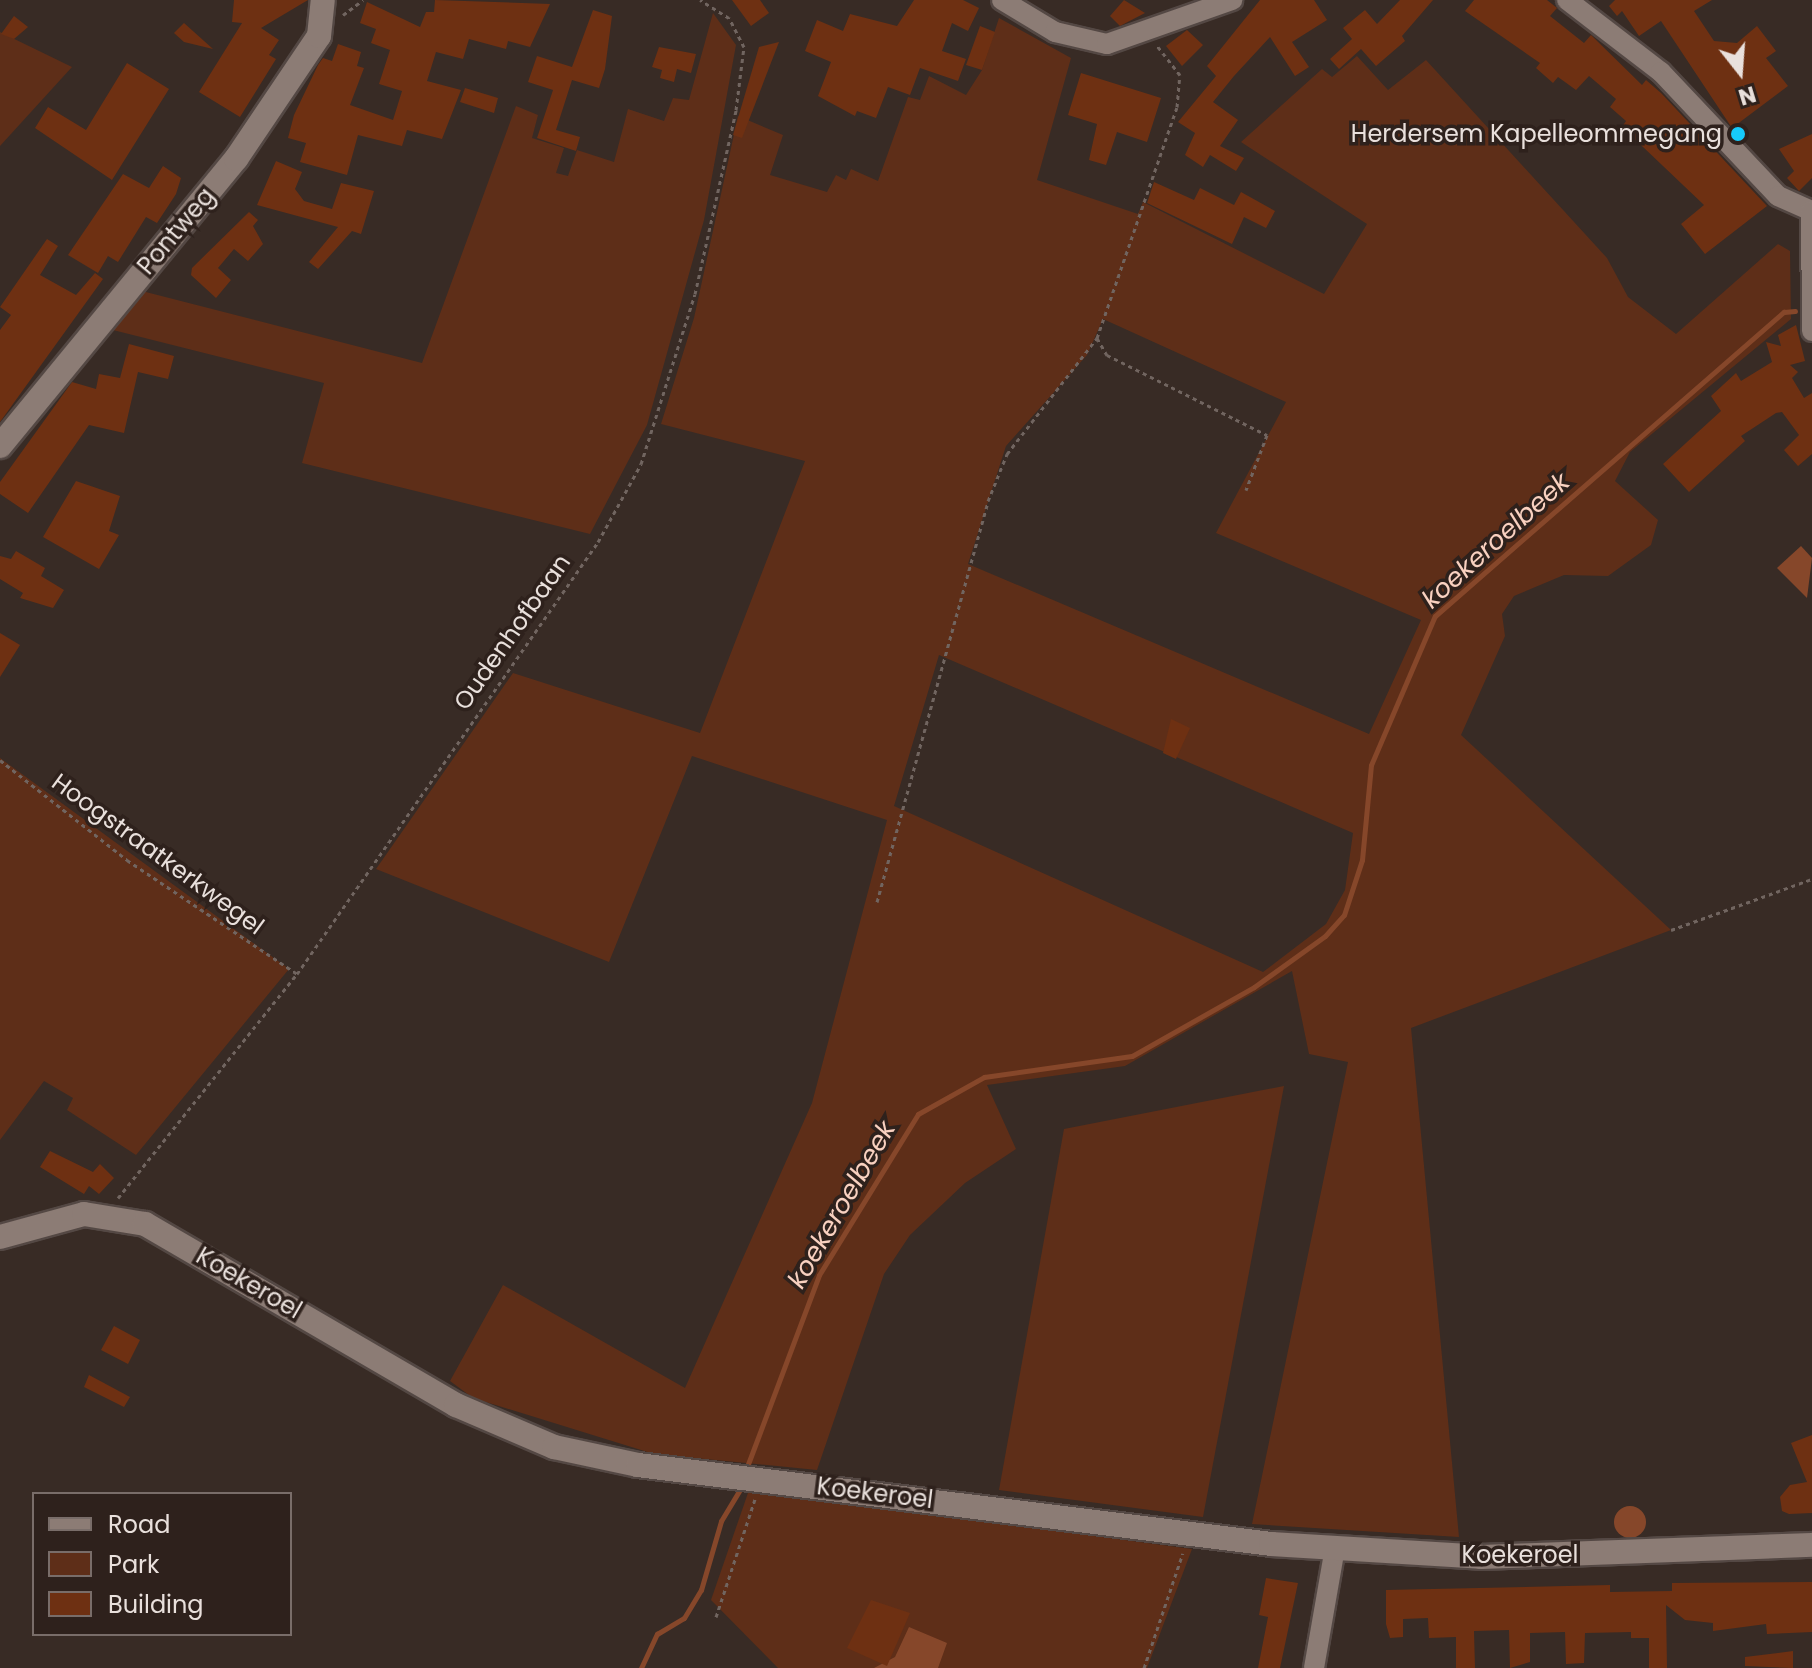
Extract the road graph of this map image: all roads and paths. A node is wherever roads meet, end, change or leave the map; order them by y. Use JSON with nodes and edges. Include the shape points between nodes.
{"nodes":[{"id":1,"x":323,"y":0,"type":"edge"},
{"id":2,"x":700,"y":0,"type":"edge"},
{"id":3,"x":1002,"y":0,"type":"edge"},
{"id":4,"x":1232,"y":0,"type":"edge"},
{"id":5,"x":1567,"y":0,"type":"edge"},
{"id":6,"x":1147,"y":34,"type":"junction"},
{"id":7,"x":1812,"y":211,"type":"edge"},
{"id":8,"x":1812,"y":331,"type":"edge"},
{"id":9,"x":1097,"y":338,"type":"junction"},
{"id":10,"x":0,"y":446,"type":"edge"},
{"id":11,"x":1246,"y":490,"type":"dead end"},
{"id":12,"x":0,"y":760,"type":"edge"},
{"id":13,"x":1812,"y":879,"type":"edge"},
{"id":14,"x":877,"y":902,"type":"dead end"},
{"id":15,"x":1671,"y":930,"type":"dead end"},
{"id":16,"x":297,"y":974,"type":"junction"},
{"id":17,"x":114,"y":1216,"type":"junction"},
{"id":18,"x":0,"y":1237,"type":"edge"},
{"id":19,"x":748,"y":1477,"type":"junction"},
{"id":20,"x":1188,"y":1534,"type":"junction"},
{"id":21,"x":1812,"y":1545,"type":"edge"},
{"id":22,"x":1335,"y":1548,"type":"junction"},
{"id":23,"x":716,"y":1617,"type":"dead end"},
{"id":24,"x":1144,"y":1668,"type":"edge"},
{"id":25,"x":1314,"y":1668,"type":"edge"}],
"edges":[{"from":1,"to":10,"type":"street","name":"Pontweg","via":[[319,36],[236,159]]},
{"from":2,"to":16,"type":"path","name":"Oudenhofbaan","via":[[729,18],[744,47],[736,110],[695,294],[641,464],[598,542]]},
{"from":3,"to":6,"type":"street","via":[[1055,32],[1088,42],[1107,44]]},
{"from":4,"to":6,"type":"street"},
{"from":5,"to":7,"type":"street","via":[[1661,72],[1778,196]]},
{"from":6,"to":9,"type":"path","via":[[1180,75],[1181,87]]},
{"from":7,"to":8,"type":"street"},
{"from":9,"to":11,"type":"path","via":[[1107,355],[1267,435]]},
{"from":9,"to":14,"type":"path","via":[[1007,454],[988,501],[897,812]]},
{"from":12,"to":16,"type":"path","name":"Hoogstraatkerkwegel","via":[[127,860]]},
{"from":13,"to":15,"type":"path"},
{"from":16,"to":17,"type":"path","name":"Oudenhofbaan","via":[[120,1192]]},
{"from":17,"to":18,"type":"street","name":"Koekeroel","via":[[63,1217]]},
{"from":17,"to":19,"type":"street","name":"Koekeroel","via":[[145,1224],[191,1249],[456,1405],[554,1447]]},
{"from":19,"to":20,"type":"street","name":"Koekeroel"},
{"from":19,"to":23,"type":"path"},
{"from":20,"to":22,"type":"street","name":"Koekeroel"},
{"from":20,"to":24,"type":"path"},
{"from":21,"to":22,"type":"street","name":"Koekeroel","via":[[1481,1557]]},
{"from":22,"to":25,"type":"street"}]}
